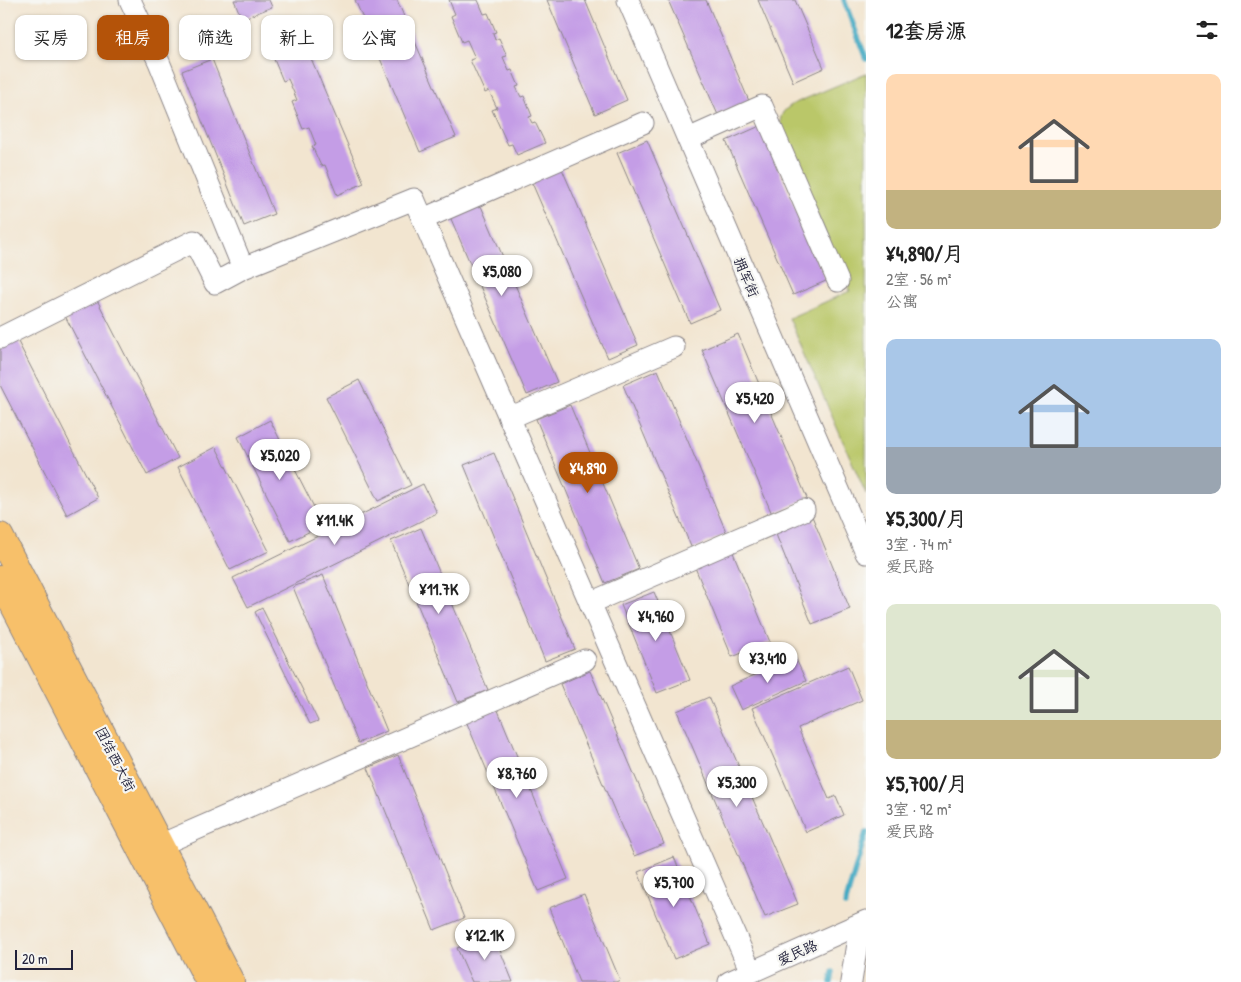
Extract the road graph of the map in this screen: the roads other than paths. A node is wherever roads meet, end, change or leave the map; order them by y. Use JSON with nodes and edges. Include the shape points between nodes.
{"nodes":[{"id":1,"x":130,"y":0,"type":"edge"},
{"id":2,"x":628,"y":0,"type":"edge"},
{"id":3,"x":643,"y":123,"type":"dead end"},
{"id":4,"x":688,"y":139,"type":"junction"},
{"id":5,"x":423,"y":219,"type":"junction"},
{"id":6,"x":243,"y":268,"type":"junction"},
{"id":7,"x":838,"y":281,"type":"dead end"},
{"id":8,"x":0,"y":338,"type":"edge"},
{"id":9,"x":674,"y":347,"type":"dead end"},
{"id":10,"x":509,"y":418,"type":"junction"},
{"id":11,"x":804,"y":510,"type":"dead end"},
{"id":12,"x":0,"y":536,"type":"edge"},
{"id":13,"x":866,"y":553,"type":"edge"},
{"id":14,"x":0,"y":579,"type":"edge"},
{"id":15,"x":590,"y":603,"type":"junction"},
{"id":16,"x":585,"y":660,"type":"dead end"},
{"id":17,"x":160,"y":845,"type":"junction"},
{"id":18,"x":863,"y":923,"type":"edge"},
{"id":19,"x":751,"y":972,"type":"junction"},
{"id":20,"x":209,"y":982,"type":"edge"},
{"id":21,"x":231,"y":982,"type":"edge"},
{"id":22,"x":729,"y":982,"type":"edge"},
{"id":23,"x":851,"y":982,"type":"edge"}],
"edges":[{"from":1,"to":6,"type":"street","via":[[159,62]]},
{"from":2,"to":4,"type":"street","name":"拥军街"},
{"from":3,"to":5,"type":"street"},
{"from":4,"to":7,"type":"street","via":[[762,106]]},
{"from":4,"to":13,"type":"street","name":"拥军街"},
{"from":5,"to":6,"type":"street","via":[[414,199]]},
{"from":5,"to":10,"type":"street"},
{"from":6,"to":8,"type":"street","via":[[215,282],[194,241]]},
{"from":9,"to":10,"type":"street"},
{"from":10,"to":15,"type":"street"},
{"from":11,"to":15,"type":"street"},
{"from":12,"to":17,"type":"main road","name":"团结西大街"},
{"from":14,"to":20,"type":"main road","name":"团结西大街"},
{"from":15,"to":19,"type":"street"},
{"from":16,"to":17,"type":"street"},
{"from":17,"to":21,"type":"main road","name":"团结西大街"},
{"from":18,"to":19,"type":"street","name":"爱民路"},
{"from":18,"to":23,"type":"street"},
{"from":19,"to":22,"type":"street","name":"爱民路"}]}
